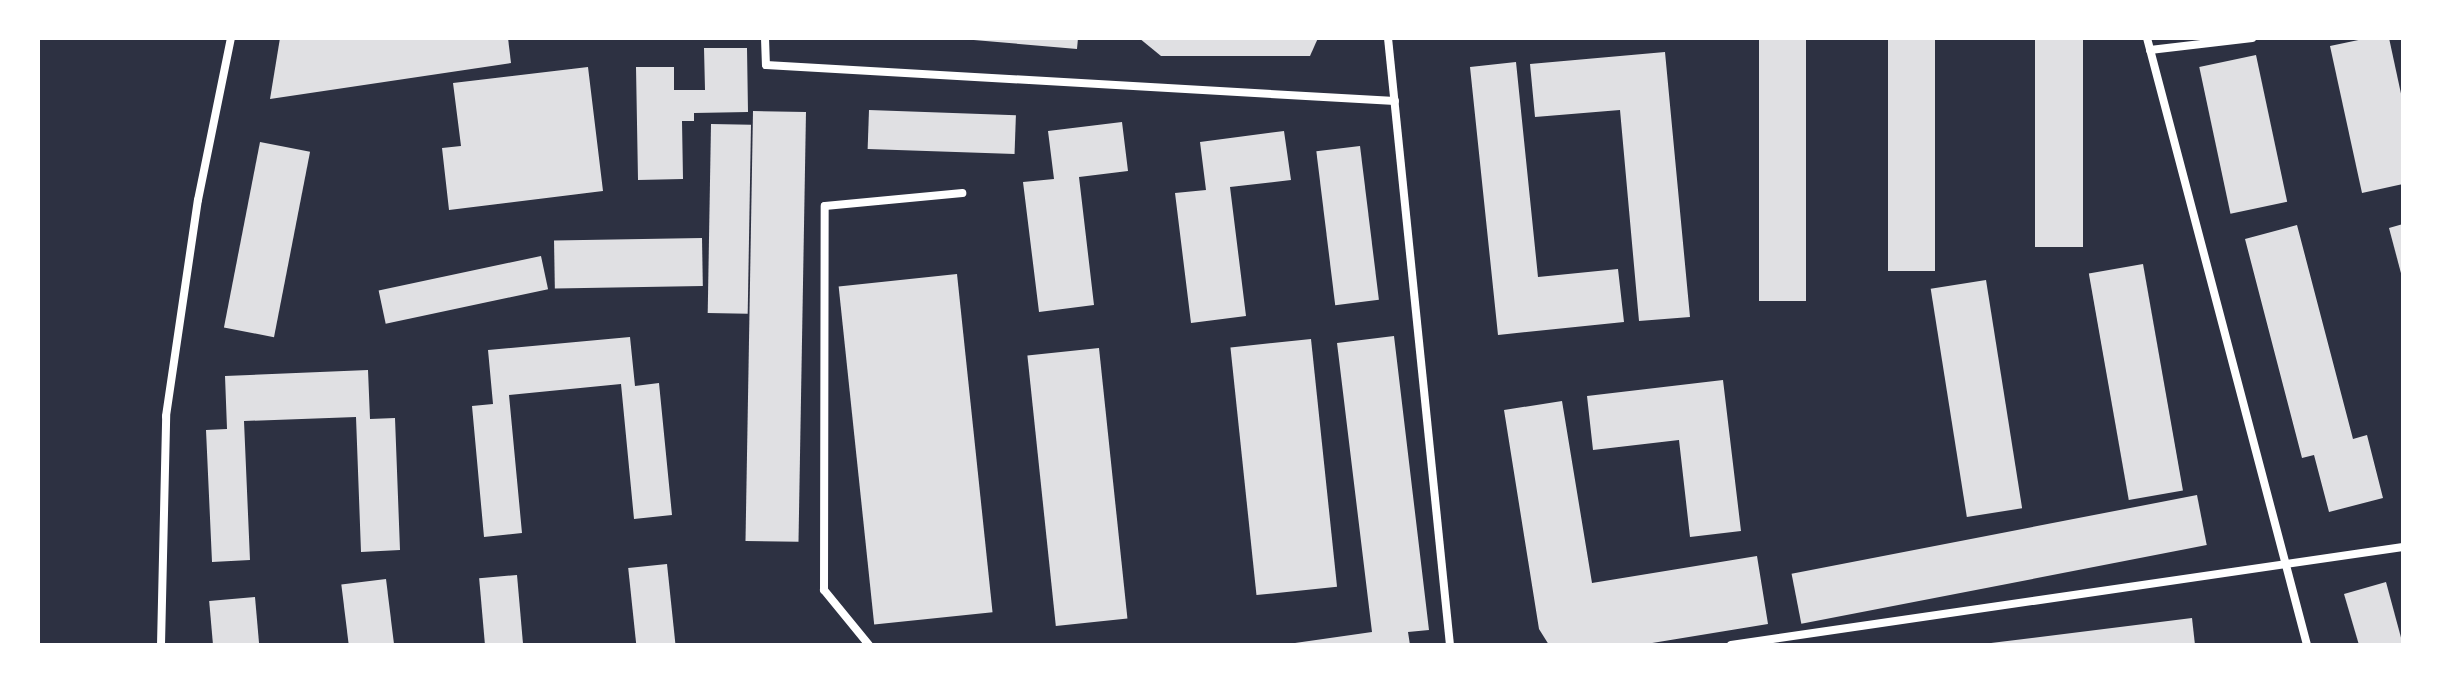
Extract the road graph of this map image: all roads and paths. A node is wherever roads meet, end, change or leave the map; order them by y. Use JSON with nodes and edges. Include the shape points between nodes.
{"nodes":[{"id":1,"x":231,"y":38,"type":"edge"},
{"id":2,"x":765,"y":38,"type":"edge"},
{"id":3,"x":1388,"y":38,"type":"edge"},
{"id":4,"x":2147,"y":38,"type":"edge"},
{"id":5,"x":2252,"y":38,"type":"edge"},
{"id":6,"x":2150,"y":50,"type":"junction"},
{"id":7,"x":1395,"y":101,"type":"junction"},
{"id":8,"x":962,"y":193,"type":"dead end"},
{"id":9,"x":2403,"y":547,"type":"edge"},
{"id":10,"x":2285,"y":564,"type":"junction"},
{"id":11,"x":161,"y":645,"type":"edge"},
{"id":12,"x":869,"y":645,"type":"edge"},
{"id":13,"x":1450,"y":645,"type":"edge"},
{"id":14,"x":1731,"y":645,"type":"edge"},
{"id":15,"x":2307,"y":645,"type":"edge"}],
"edges":[{"from":1,"to":11,"type":"street","via":[[198,200],[166,416]]},
{"from":2,"to":7,"type":"street","via":[[766,65]]},
{"from":3,"to":7,"type":"street"},
{"from":4,"to":6,"type":"street"},
{"from":5,"to":6,"type":"street"},
{"from":6,"to":10,"type":"street"},
{"from":7,"to":13,"type":"street"},
{"from":8,"to":12,"type":"street","via":[[825,206],[824,590]]},
{"from":9,"to":10,"type":"street"},
{"from":10,"to":14,"type":"street"},
{"from":10,"to":15,"type":"street"}]}
